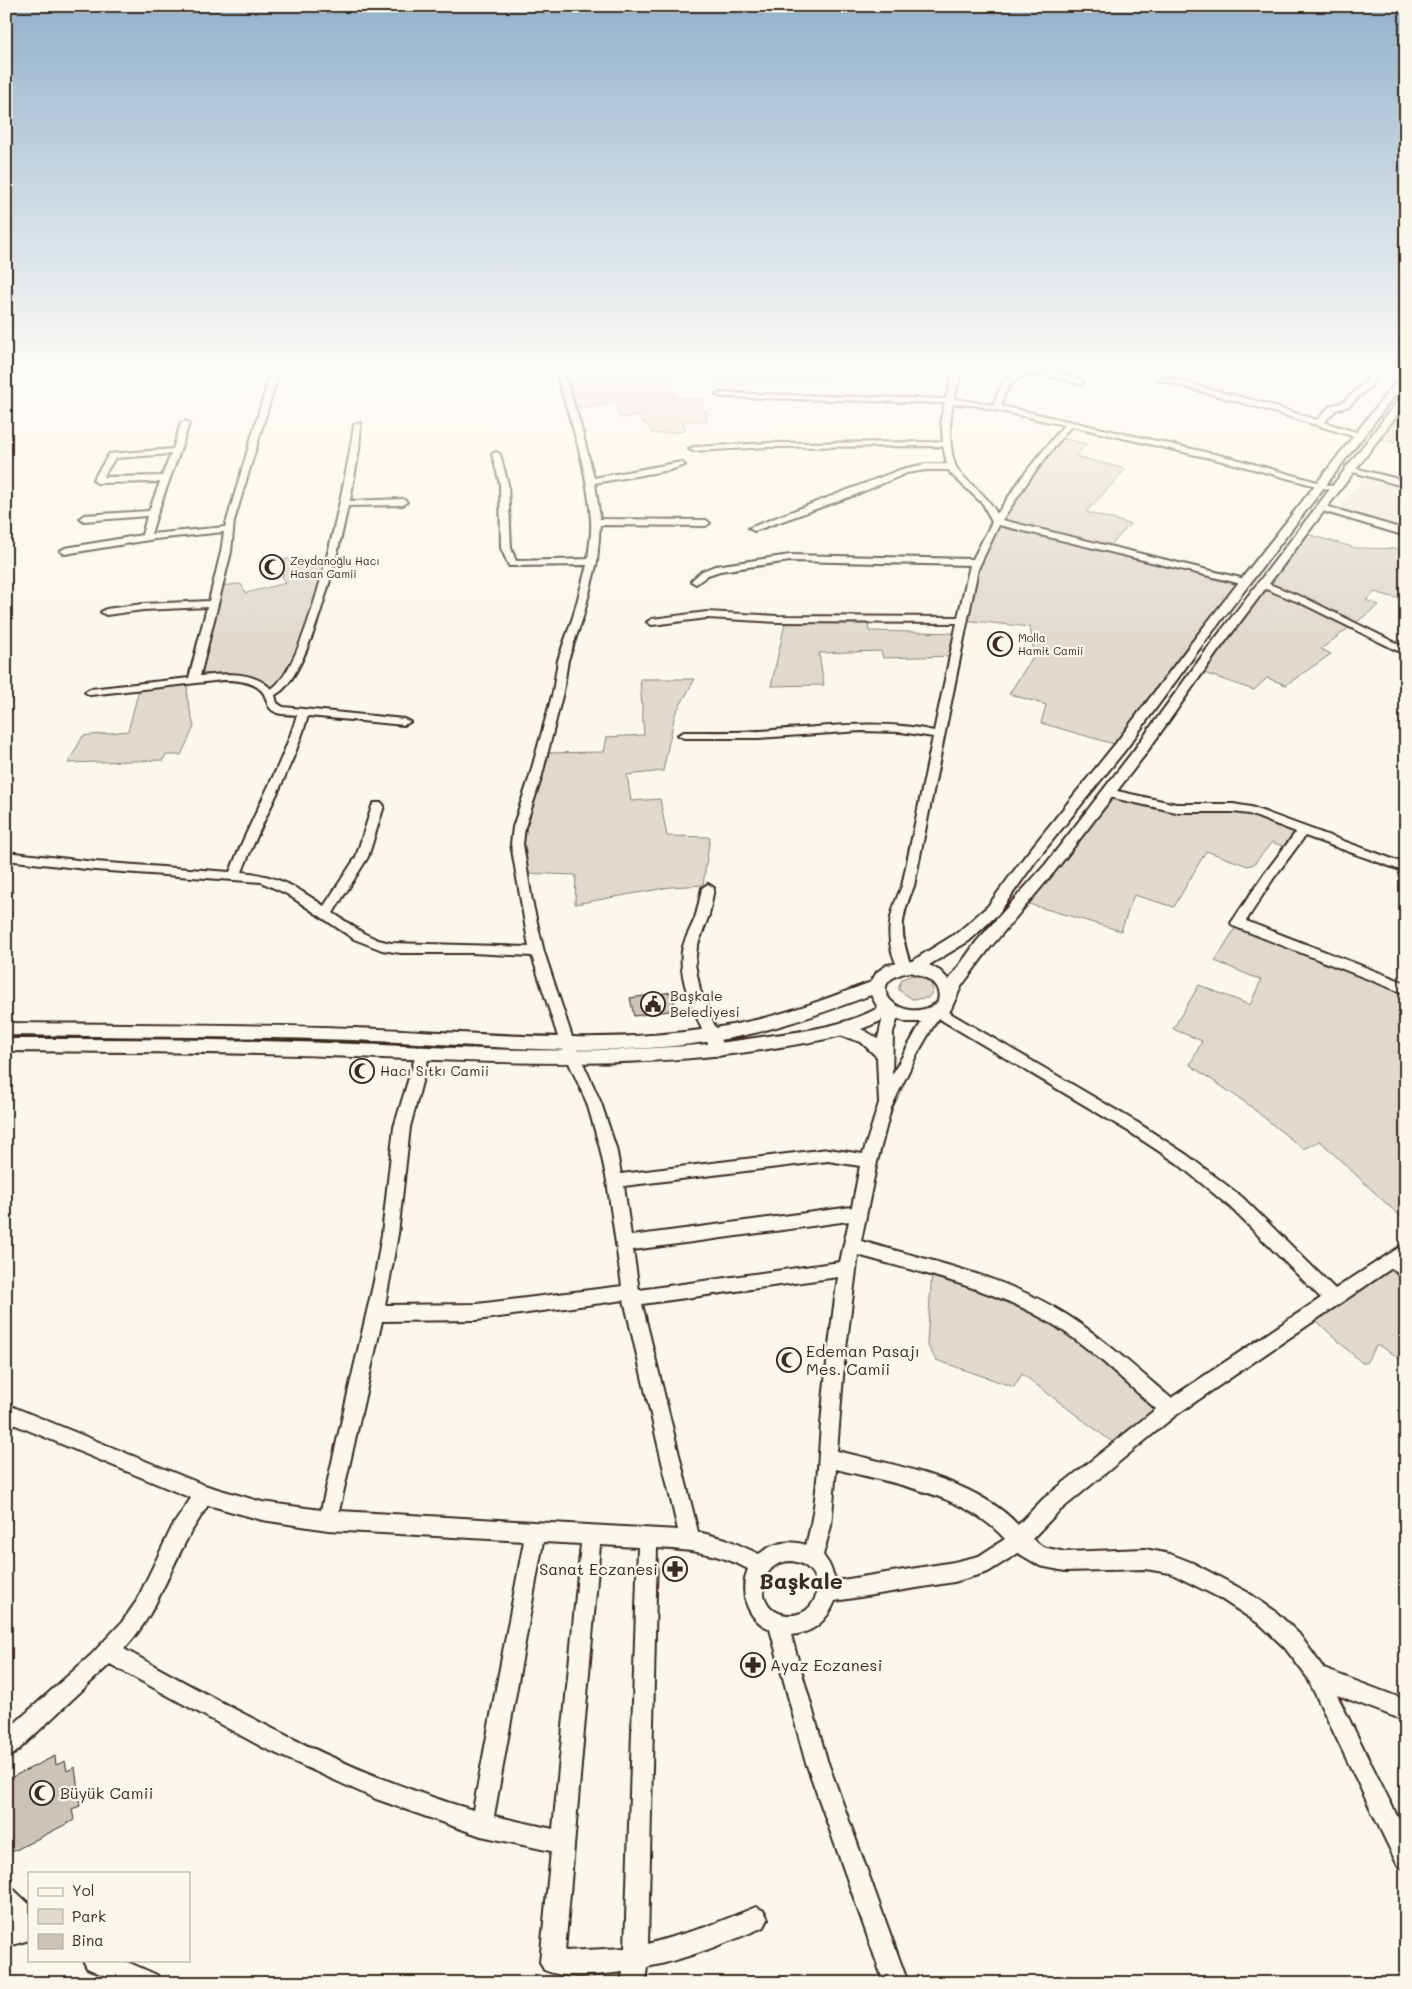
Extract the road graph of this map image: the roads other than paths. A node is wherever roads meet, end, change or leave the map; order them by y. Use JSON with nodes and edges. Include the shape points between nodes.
{"nodes":[{"id":1,"x":109,"y":461,"type":"edge"},
{"id":2,"x":173,"y":461,"type":"edge"},
{"id":3,"x":247,"y":461,"type":"edge"},
{"id":4,"x":354,"y":461,"type":"edge"},
{"id":5,"x":498,"y":461,"type":"edge"},
{"id":6,"x":586,"y":461,"type":"edge"},
{"id":7,"x":950,"y":461,"type":"edge"},
{"id":8,"x":1042,"y":461,"type":"edge"},
{"id":9,"x":1224,"y":461,"type":"edge"},
{"id":10,"x":1339,"y":461,"type":"edge"},
{"id":11,"x":1355,"y":461,"type":"edge"},
{"id":12,"x":680,"y":465,"type":"dead end"},
{"id":13,"x":951,"y":467,"type":"junction"},
{"id":14,"x":1349,"y":468,"type":"junction"},
{"id":15,"x":165,"y":479,"type":"junction"},
{"id":16,"x":591,"y":481,"type":"junction"},
{"id":17,"x":1321,"y":484,"type":"junction"},
{"id":18,"x":1406,"y":484,"type":"edge"},
{"id":19,"x":1335,"y":488,"type":"junction"},
{"id":20,"x":403,"y":502,"type":"dead end"},
{"id":21,"x":344,"y":504,"type":"junction"},
{"id":22,"x":1322,"y":508,"type":"junction"},
{"id":23,"x":153,"y":513,"type":"junction"},
{"id":24,"x":84,"y":518,"type":"dead end"},
{"id":25,"x":596,"y":522,"type":"junction"},
{"id":26,"x":997,"y":522,"type":"junction"},
{"id":27,"x":706,"y":523,"type":"dead end"},
{"id":28,"x":754,"y":528,"type":"dead end"},
{"id":29,"x":228,"y":529,"type":"junction"},
{"id":30,"x":1406,"y":533,"type":"edge"},
{"id":31,"x":146,"y":537,"type":"junction"},
{"id":32,"x":65,"y":551,"type":"dead end"},
{"id":33,"x":592,"y":562,"type":"junction"},
{"id":34,"x":976,"y":562,"type":"junction"},
{"id":35,"x":696,"y":581,"type":"dead end"},
{"id":36,"x":1246,"y":582,"type":"junction"},
{"id":37,"x":1264,"y":585,"type":"junction"},
{"id":38,"x":213,"y":604,"type":"junction"},
{"id":39,"x":106,"y":612,"type":"dead end"},
{"id":40,"x":963,"y":620,"type":"junction"},
{"id":41,"x":652,"y":622,"type":"dead end"},
{"id":42,"x":1406,"y":652,"type":"edge"},
{"id":43,"x":194,"y":680,"type":"junction"},
{"id":44,"x":90,"y":692,"type":"dead end"},
{"id":45,"x":270,"y":693,"type":"junction"},
{"id":46,"x":303,"y":714,"type":"junction"},
{"id":47,"x":404,"y":722,"type":"dead end"},
{"id":48,"x":684,"y":735,"type":"dead end"},
{"id":49,"x":939,"y":735,"type":"junction"},
{"id":50,"x":1108,"y":792,"type":"junction"},
{"id":51,"x":378,"y":806,"type":"dead end"},
{"id":52,"x":1304,"y":831,"type":"junction"},
{"id":53,"x":6,"y":856,"type":"edge"},
{"id":54,"x":1406,"y":868,"type":"edge"},
{"id":55,"x":235,"y":876,"type":"junction"},
{"id":56,"x":708,"y":888,"type":"dead end"},
{"id":57,"x":326,"y":914,"type":"junction"},
{"id":58,"x":537,"y":952,"type":"junction"},
{"id":59,"x":910,"y":966,"type":"junction"},
{"id":60,"x":877,"y":986,"type":"junction"},
{"id":61,"x":1406,"y":989,"type":"edge"},
{"id":62,"x":947,"y":997,"type":"junction"},
{"id":63,"x":892,"y":1010,"type":"junction"},
{"id":64,"x":935,"y":1012,"type":"junction"},
{"id":65,"x":6,"y":1029,"type":"edge"},
{"id":66,"x":839,"y":1029,"type":"junction"},
{"id":67,"x":715,"y":1043,"type":"junction"},
{"id":68,"x":6,"y":1044,"type":"edge"},
{"id":69,"x":571,"y":1051,"type":"junction"},
{"id":70,"x":423,"y":1052,"type":"junction"},
{"id":71,"x":886,"y":1059,"type":"junction"},
{"id":72,"x":884,"y":1108,"type":"junction"},
{"id":73,"x":869,"y":1162,"type":"junction"},
{"id":74,"x":615,"y":1181,"type":"junction"},
{"id":75,"x":858,"y":1213,"type":"junction"},
{"id":76,"x":624,"y":1244,"type":"junction"},
{"id":77,"x":852,"y":1246,"type":"junction"},
{"id":78,"x":1402,"y":1260,"type":"edge"},
{"id":79,"x":847,"y":1268,"type":"junction"},
{"id":80,"x":632,"y":1295,"type":"junction"},
{"id":81,"x":1333,"y":1298,"type":"junction"},
{"id":82,"x":375,"y":1313,"type":"junction"},
{"id":83,"x":1170,"y":1409,"type":"junction"},
{"id":84,"x":6,"y":1412,"type":"edge"},
{"id":85,"x":828,"y":1458,"type":"junction"},
{"id":86,"x":204,"y":1494,"type":"junction"},
{"id":87,"x":328,"y":1520,"type":"junction"},
{"id":88,"x":535,"y":1532,"type":"junction"},
{"id":89,"x":591,"y":1535,"type":"junction"},
{"id":90,"x":648,"y":1537,"type":"junction"},
{"id":91,"x":1019,"y":1539,"type":"junction"},
{"id":92,"x":690,"y":1540,"type":"junction"},
{"id":93,"x":812,"y":1558,"type":"junction"},
{"id":94,"x":760,"y":1565,"type":"junction"},
{"id":95,"x":826,"y":1592,"type":"junction"},
{"id":96,"x":778,"y":1623,"type":"junction"},
{"id":97,"x":108,"y":1652,"type":"junction"},
{"id":98,"x":1318,"y":1677,"type":"junction"},
{"id":99,"x":1406,"y":1711,"type":"edge"},
{"id":100,"x":6,"y":1746,"type":"edge"},
{"id":101,"x":481,"y":1825,"type":"junction"},
{"id":102,"x":562,"y":1842,"type":"junction"},
{"id":103,"x":1406,"y":1858,"type":"edge"},
{"id":104,"x":6,"y":1898,"type":"edge"},
{"id":105,"x":756,"y":1919,"type":"dead end"},
{"id":106,"x":28,"y":1920,"type":"edge"},
{"id":107,"x":28,"y":1928,"type":"edge"},
{"id":108,"x":6,"y":1935,"type":"edge"},
{"id":109,"x":636,"y":1958,"type":"junction"},
{"id":110,"x":100,"y":1962,"type":"edge"},
{"id":111,"x":149,"y":1983,"type":"edge"},
{"id":112,"x":632,"y":1983,"type":"edge"},
{"id":113,"x":896,"y":1983,"type":"edge"}],
"edges":[{"from":1,"to":15,"type":"street","via":[[96,480]]},
{"from":2,"to":15,"type":"street"},
{"from":3,"to":29,"type":"street"},
{"from":4,"to":21,"type":"street"},
{"from":5,"to":33,"type":"street","via":[[504,484],[506,548],[512,564]]},
{"from":6,"to":16,"type":"street"},
{"from":7,"to":13,"type":"street"},
{"from":8,"to":26,"type":"street"},
{"from":9,"to":17,"type":"street"},
{"from":10,"to":17,"type":"main road"},
{"from":11,"to":14,"type":"main road"},
{"from":12,"to":16,"type":"street"},
{"from":13,"to":26,"type":"street","via":[[987,503]]},
{"from":13,"to":28,"type":"street","via":[[911,469]]},
{"from":14,"to":18,"type":"street"},
{"from":14,"to":19,"type":"main road"},
{"from":15,"to":23,"type":"street"},
{"from":16,"to":25,"type":"street"},
{"from":17,"to":19,"type":"street"},
{"from":17,"to":36,"type":"main road"},
{"from":19,"to":22,"type":"main road"},
{"from":20,"to":21,"type":"street"},
{"from":21,"to":45,"type":"street","via":[[326,576],[304,643],[284,684]]},
{"from":22,"to":30,"type":"street"},
{"from":22,"to":37,"type":"main road"},
{"from":23,"to":24,"type":"street"},
{"from":23,"to":31,"type":"street"},
{"from":25,"to":27,"type":"street"},
{"from":25,"to":33,"type":"street"},
{"from":26,"to":34,"type":"street"},
{"from":26,"to":36,"type":"street"},
{"from":29,"to":31,"type":"street"},
{"from":29,"to":38,"type":"street","via":[[226,552]]},
{"from":31,"to":32,"type":"street"},
{"from":33,"to":58,"type":"street","via":[[563,660],[536,779],[519,827],[520,865]]},
{"from":34,"to":35,"type":"street","via":[[790,558],[723,566],[705,573]]},
{"from":34,"to":40,"type":"street"},
{"from":36,"to":59,"type":"main road","via":[[993,910],[963,937]]},
{"from":37,"to":42,"type":"street","via":[[1304,601]]},
{"from":37,"to":50,"type":"main road"},
{"from":38,"to":39,"type":"street"},
{"from":38,"to":43,"type":"street"},
{"from":40,"to":41,"type":"street","via":[[778,619],[707,615]]},
{"from":40,"to":49,"type":"street"},
{"from":43,"to":44,"type":"street"},
{"from":43,"to":45,"type":"street","via":[[238,678],[254,682]]},
{"from":45,"to":46,"type":"street","via":[[275,707]]},
{"from":46,"to":47,"type":"street"},
{"from":46,"to":55,"type":"street","via":[[294,744],[249,837]]},
{"from":48,"to":49,"type":"street","via":[[883,728]]},
{"from":49,"to":59,"type":"street","via":[[908,886],[895,918],[895,934]]},
{"from":50,"to":52,"type":"street","via":[[1176,808],[1251,811]]},
{"from":50,"to":62,"type":"main road","via":[[1050,868],[983,945]]},
{"from":51,"to":57,"type":"street","via":[[362,857]]},
{"from":52,"to":54,"type":"street"},
{"from":52,"to":61,"type":"street","via":[[1238,923]]},
{"from":53,"to":55,"type":"street"},
{"from":55,"to":57,"type":"street","via":[[271,881]]},
{"from":56,"to":67,"type":"street","via":[[705,908],[691,941],[689,966],[693,988]]},
{"from":57,"to":58,"type":"street","via":[[358,936],[385,946]]},
{"from":58,"to":69,"type":"street"},
{"from":59,"to":60,"type":"main road","via":[[888,971]]},
{"from":59,"to":62,"type":"main road","via":[[927,970],[941,979]]},
{"from":60,"to":63,"type":"main road","via":[[879,996]]},
{"from":60,"to":67,"type":"main road","via":[[816,1012]]},
{"from":62,"to":64,"type":"main road","via":[[944,1005]]},
{"from":63,"to":64,"type":"main road","via":[[915,1017]]},
{"from":63,"to":66,"type":"main road"},
{"from":63,"to":71,"type":"street","via":[[885,1034]]},
{"from":64,"to":72,"type":"street","via":[[915,1043]]},
{"from":64,"to":81,"type":"street","via":[[1182,1159],[1242,1208]]},
{"from":65,"to":69,"type":"main road","via":[[289,1032]]},
{"from":66,"to":67,"type":"main road","via":[[781,1041]]},
{"from":66,"to":71,"type":"street","via":[[866,1038],[878,1046]]},
{"from":67,"to":69,"type":"main road","via":[[646,1057]]},
{"from":68,"to":70,"type":"main road"},
{"from":69,"to":70,"type":"main road"},
{"from":69,"to":74,"type":"street","via":[[602,1125]]},
{"from":70,"to":82,"type":"street","via":[[402,1127],[390,1234]]},
{"from":71,"to":72,"type":"street"},
{"from":72,"to":73,"type":"street"},
{"from":73,"to":74,"type":"street","via":[[828,1155]]},
{"from":73,"to":75,"type":"street"},
{"from":74,"to":76,"type":"street"},
{"from":75,"to":76,"type":"street"},
{"from":75,"to":77,"type":"street"},
{"from":76,"to":80,"type":"street"},
{"from":77,"to":79,"type":"street"},
{"from":77,"to":83,"type":"street","via":[[1001,1291],[1044,1310],[1087,1340]]},
{"from":78,"to":81,"type":"street"},
{"from":79,"to":80,"type":"street"},
{"from":79,"to":85,"type":"street"},
{"from":80,"to":82,"type":"street","via":[[477,1312]]},
{"from":80,"to":92,"type":"street"},
{"from":81,"to":83,"type":"street"},
{"from":82,"to":87,"type":"street"},
{"from":83,"to":91,"type":"street","via":[[1050,1506]]},
{"from":84,"to":86,"type":"street"},
{"from":85,"to":91,"type":"street","via":[[946,1491],[992,1514]]},
{"from":85,"to":93,"type":"street","via":[[821,1526]]},
{"from":86,"to":87,"type":"street","via":[[262,1511]]},
{"from":86,"to":97,"type":"street","via":[[179,1534],[143,1609]]},
{"from":87,"to":88,"type":"street"},
{"from":88,"to":89,"type":"street"},
{"from":88,"to":101,"type":"street"},
{"from":89,"to":90,"type":"street"},
{"from":89,"to":102,"type":"street"},
{"from":90,"to":92,"type":"street"},
{"from":90,"to":109,"type":"street"},
{"from":91,"to":95,"type":"street","via":[[993,1559],[969,1569]]},
{"from":91,"to":98,"type":"street","via":[[1036,1554],[1052,1559],[1093,1562],[1147,1560],[1178,1566],[1196,1574],[1268,1616],[1305,1655]]},
{"from":92,"to":94,"type":"street","via":[[721,1546]]},
{"from":93,"to":94,"type":"street","via":[[796,1550],[784,1550],[773,1553]]},
{"from":93,"to":95,"type":"street","via":[[823,1573]]},
{"from":94,"to":96,"type":"street","via":[[754,1582],[755,1595],[763,1611]]},
{"from":95,"to":96,"type":"street","via":[[820,1609],[808,1622],[796,1625]]},
{"from":96,"to":113,"type":"street","via":[[816,1759]]},
{"from":97,"to":100,"type":"street"},
{"from":97,"to":101,"type":"street","via":[[308,1759],[391,1795]]},
{"from":98,"to":99,"type":"street"},
{"from":98,"to":103,"type":"street"},
{"from":101,"to":102,"type":"street"},
{"from":102,"to":109,"type":"street","via":[[552,1962],[606,1963]]},
{"from":104,"to":106,"type":"street"},
{"from":105,"to":109,"type":"street","via":[[711,1938]]},
{"from":107,"to":108,"type":"street"},
{"from":109,"to":112,"type":"street"},
{"from":110,"to":111,"type":"street"}]}
